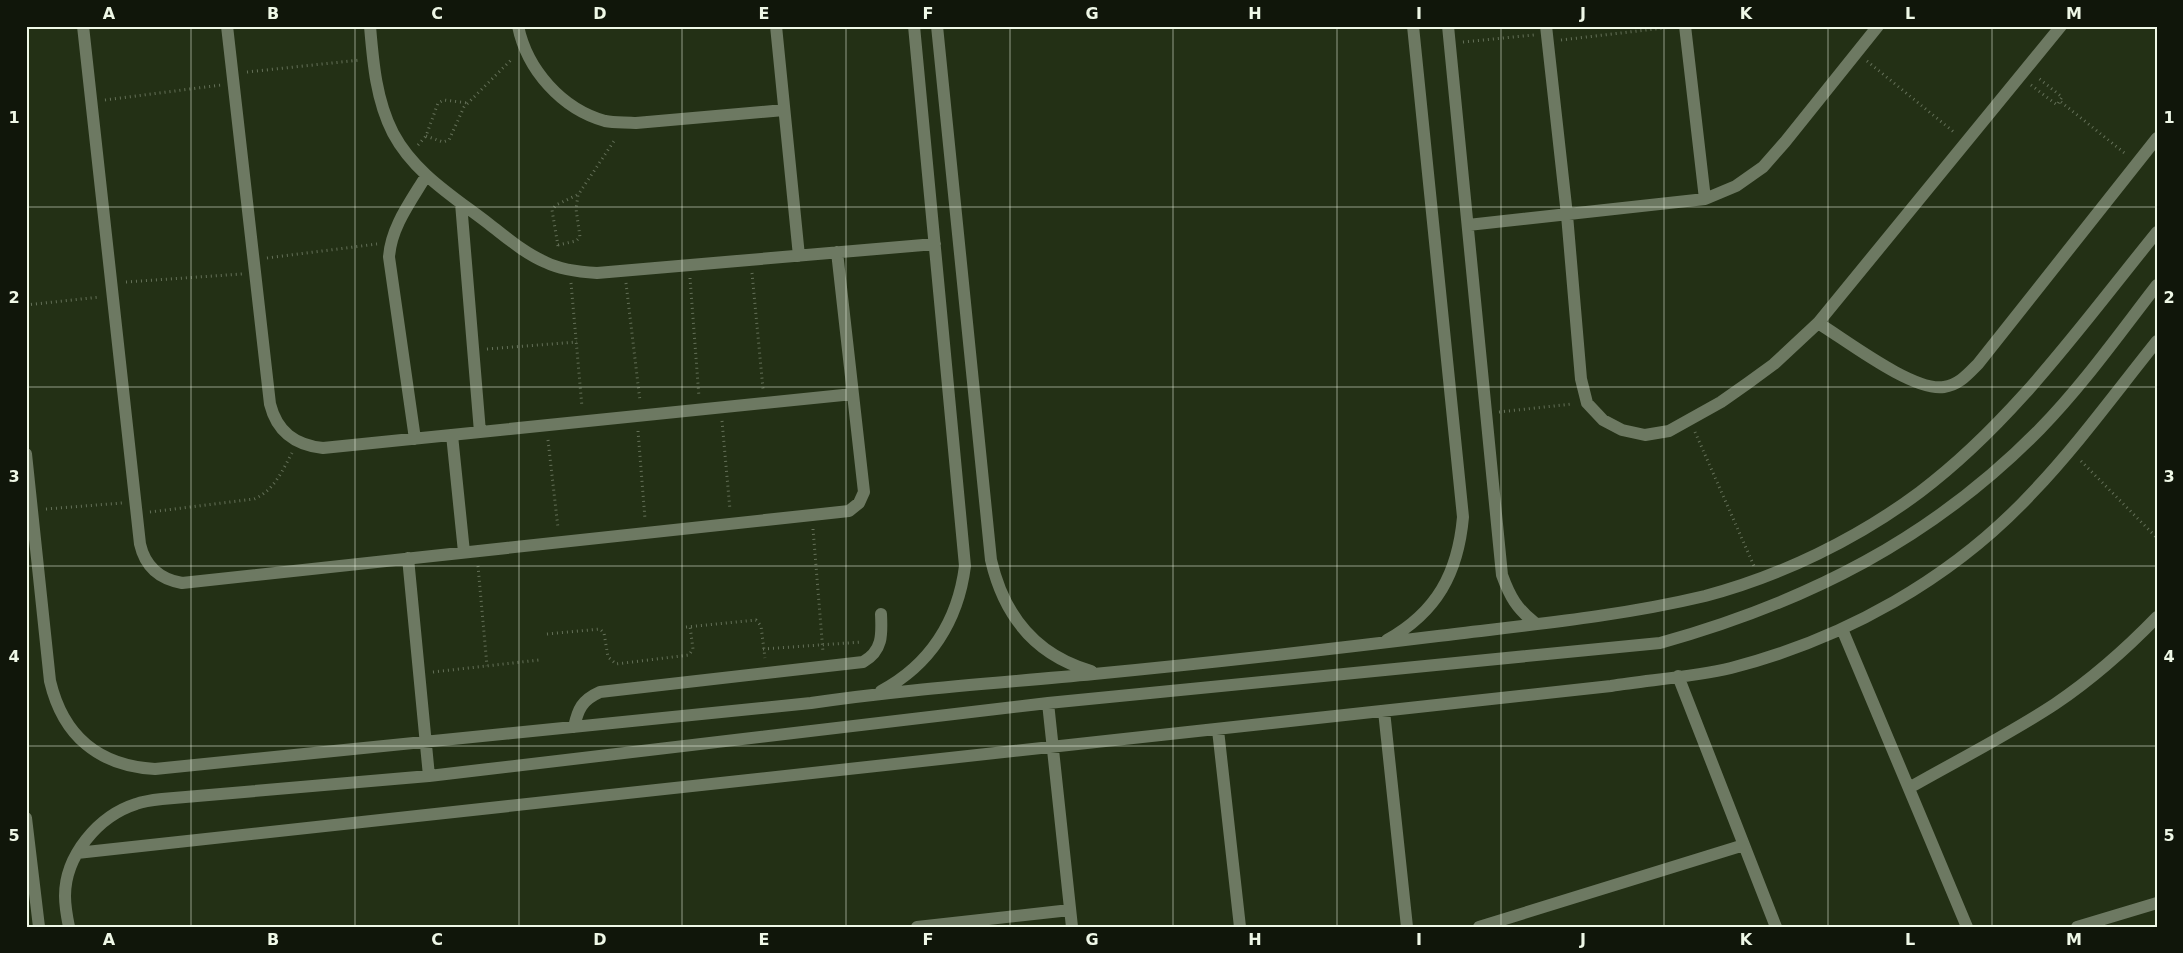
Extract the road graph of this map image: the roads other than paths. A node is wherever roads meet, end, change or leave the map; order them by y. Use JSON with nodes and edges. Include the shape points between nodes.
{"nodes":[{"id":1,"x":83,"y":26,"type":"edge"},
{"id":2,"x":227,"y":26,"type":"edge"},
{"id":3,"x":370,"y":26,"type":"edge"},
{"id":4,"x":518,"y":26,"type":"edge"},
{"id":5,"x":776,"y":26,"type":"edge"},
{"id":6,"x":914,"y":26,"type":"edge"},
{"id":7,"x":937,"y":26,"type":"edge"},
{"id":8,"x":1413,"y":26,"type":"edge"},
{"id":9,"x":1448,"y":26,"type":"edge"},
{"id":10,"x":1685,"y":26,"type":"edge"},
{"id":11,"x":1878,"y":26,"type":"edge"},
{"id":12,"x":2061,"y":26,"type":"edge"},
{"id":13,"x":1547,"y":34,"type":"edge"},
{"id":14,"x":784,"y":110,"type":"junction"},
{"id":15,"x":2157,"y":138,"type":"edge"},
{"id":16,"x":426,"y":176,"type":"junction"},
{"id":17,"x":1705,"y":199,"type":"junction"},
{"id":18,"x":461,"y":203,"type":"junction"},
{"id":19,"x":1567,"y":215,"type":"junction"},
{"id":20,"x":1468,"y":225,"type":"junction"},
{"id":21,"x":2157,"y":232,"type":"edge"},
{"id":22,"x":935,"y":244,"type":"junction"},
{"id":23,"x":837,"y":252,"type":"junction"},
{"id":24,"x":799,"y":256,"type":"junction"},
{"id":25,"x":2157,"y":286,"type":"edge"},
{"id":26,"x":1818,"y":323,"type":"junction"},
{"id":27,"x":2157,"y":341,"type":"edge"},
{"id":28,"x":853,"y":394,"type":"junction"},
{"id":29,"x":480,"y":432,"type":"junction"},
{"id":30,"x":452,"y":435,"type":"junction"},
{"id":31,"x":415,"y":439,"type":"junction"},
{"id":32,"x":26,"y":454,"type":"edge"},
{"id":33,"x":28,"y":496,"type":"edge"},
{"id":34,"x":471,"y":551,"type":"junction"},
{"id":35,"x":408,"y":558,"type":"junction"},
{"id":36,"x":881,"y":614,"type":"dead end"},
{"id":37,"x":2157,"y":617,"type":"edge"},
{"id":38,"x":1536,"y":623,"type":"junction"},
{"id":39,"x":1842,"y":629,"type":"junction"},
{"id":40,"x":1381,"y":643,"type":"junction"},
{"id":41,"x":1098,"y":673,"type":"junction"},
{"id":42,"x":1678,"y":676,"type":"junction"},
{"id":43,"x":875,"y":693,"type":"junction"},
{"id":44,"x":1048,"y":703,"type":"junction"},
{"id":45,"x":1384,"y":711,"type":"junction"},
{"id":46,"x":574,"y":727,"type":"junction"},
{"id":47,"x":1218,"y":730,"type":"junction"},
{"id":48,"x":426,"y":742,"type":"junction"},
{"id":49,"x":1052,"y":748,"type":"junction"},
{"id":50,"x":429,"y":776,"type":"junction"},
{"id":51,"x":1909,"y":788,"type":"junction"},
{"id":52,"x":26,"y":818,"type":"edge"},
{"id":53,"x":1744,"y":845,"type":"junction"},
{"id":54,"x":77,"y":853,"type":"junction"},
{"id":55,"x":2157,"y":902,"type":"edge"},
{"id":56,"x":1070,"y":910,"type":"junction"},
{"id":57,"x":39,"y":927,"type":"edge"},
{"id":58,"x":69,"y":927,"type":"edge"},
{"id":59,"x":917,"y":927,"type":"edge"},
{"id":60,"x":1072,"y":927,"type":"edge"},
{"id":61,"x":1240,"y":927,"type":"edge"},
{"id":62,"x":1407,"y":927,"type":"edge"},
{"id":63,"x":1479,"y":927,"type":"edge"},
{"id":64,"x":1776,"y":927,"type":"edge"},
{"id":65,"x":1967,"y":927,"type":"edge"},
{"id":66,"x":2078,"y":927,"type":"edge"}],
"edges":[{"from":1,"to":35,"type":"street","via":[[140,544],[147,563],[162,577],[182,583]]},
{"from":2,"to":31,"type":"street","via":[[273,416],[288,436],[299,443],[323,448]]},
{"from":3,"to":16,"type":"street","via":[[383,108],[393,134]]},
{"from":4,"to":14,"type":"street","via":[[524,47],[541,77],[565,101],[597,118],[626,122]]},
{"from":5,"to":14,"type":"street"},
{"from":6,"to":22,"type":"street"},
{"from":7,"to":41,"type":"street","via":[[991,560],[1007,606],[1027,634],[1059,659]]},
{"from":8,"to":40,"type":"street","via":[[1463,517],[1456,560],[1440,592],[1424,613]]},
{"from":9,"to":20,"type":"street"},
{"from":10,"to":17,"type":"street"},
{"from":11,"to":17,"type":"street","via":[[1763,167],[1736,186]]},
{"from":12,"to":26,"type":"street"},
{"from":13,"to":19,"type":"street"},
{"from":14,"to":24,"type":"street"},
{"from":15,"to":26,"type":"street","via":[[1963,379],[1944,387],[1922,385]]},
{"from":16,"to":18,"type":"street"},
{"from":16,"to":31,"type":"street","via":[[390,242],[389,257]]},
{"from":17,"to":19,"type":"street"},
{"from":18,"to":24,"type":"street","via":[[522,249],[545,262],[570,270],[596,273]]},
{"from":18,"to":29,"type":"street"},
{"from":19,"to":20,"type":"street"},
{"from":19,"to":26,"type":"street","via":[[1581,379],[1587,402],[1603,420],[1622,430],[1645,434],[1669,431],[1690,420],[1774,364]]},
{"from":20,"to":38,"type":"street","via":[[1502,575],[1521,612]]},
{"from":21,"to":38,"type":"street","via":[[2018,402],[1987,434],[1918,493],[1842,542],[1801,562],[1708,595],[1657,606]]},
{"from":22,"to":23,"type":"street"},
{"from":22,"to":43,"type":"street","via":[[965,566],[949,625],[925,658],[910,672]]},
{"from":23,"to":24,"type":"street"},
{"from":23,"to":28,"type":"street"},
{"from":25,"to":44,"type":"street","via":[[2040,428],[1969,493],[1890,548],[1803,594],[1756,613],[1660,643]]},
{"from":27,"to":39,"type":"street","via":[[2070,450],[1989,534],[1902,597]]},
{"from":28,"to":29,"type":"street"},
{"from":28,"to":34,"type":"street","via":[[864,492],[859,503],[849,511]]},
{"from":29,"to":30,"type":"street"},
{"from":30,"to":31,"type":"street"},
{"from":30,"to":34,"type":"street"},
{"from":32,"to":33,"type":"street"},
{"from":33,"to":48,"type":"street","via":[[54,697],[69,727],[107,758],[138,768],[155,769]]},
{"from":34,"to":35,"type":"street"},
{"from":35,"to":48,"type":"street"},
{"from":36,"to":46,"type":"street","via":[[881,641],[876,651],[863,662],[600,692],[581,705]]},
{"from":37,"to":51,"type":"street","via":[[2097,673],[2056,704]]},
{"from":38,"to":40,"type":"street"},
{"from":39,"to":42,"type":"street","via":[[1786,651],[1729,668]]},
{"from":39,"to":51,"type":"street"},
{"from":40,"to":41,"type":"street"},
{"from":41,"to":43,"type":"street"},
{"from":42,"to":45,"type":"street"},
{"from":42,"to":53,"type":"street"},
{"from":43,"to":46,"type":"street","via":[[811,703]]},
{"from":44,"to":49,"type":"street"},
{"from":44,"to":50,"type":"street"},
{"from":45,"to":47,"type":"street"},
{"from":45,"to":62,"type":"street"},
{"from":46,"to":48,"type":"street"},
{"from":47,"to":49,"type":"street"},
{"from":47,"to":61,"type":"street"},
{"from":48,"to":50,"type":"street"},
{"from":49,"to":54,"type":"street"},
{"from":49,"to":56,"type":"street"},
{"from":50,"to":54,"type":"street","via":[[135,804],[111,816],[91,833]]},
{"from":51,"to":65,"type":"street"},
{"from":52,"to":57,"type":"street"},
{"from":53,"to":63,"type":"street"},
{"from":53,"to":64,"type":"street"},
{"from":54,"to":58,"type":"street","via":[[68,875],[65,897]]},
{"from":55,"to":66,"type":"street"},
{"from":56,"to":59,"type":"street"},
{"from":56,"to":60,"type":"street"}]}
